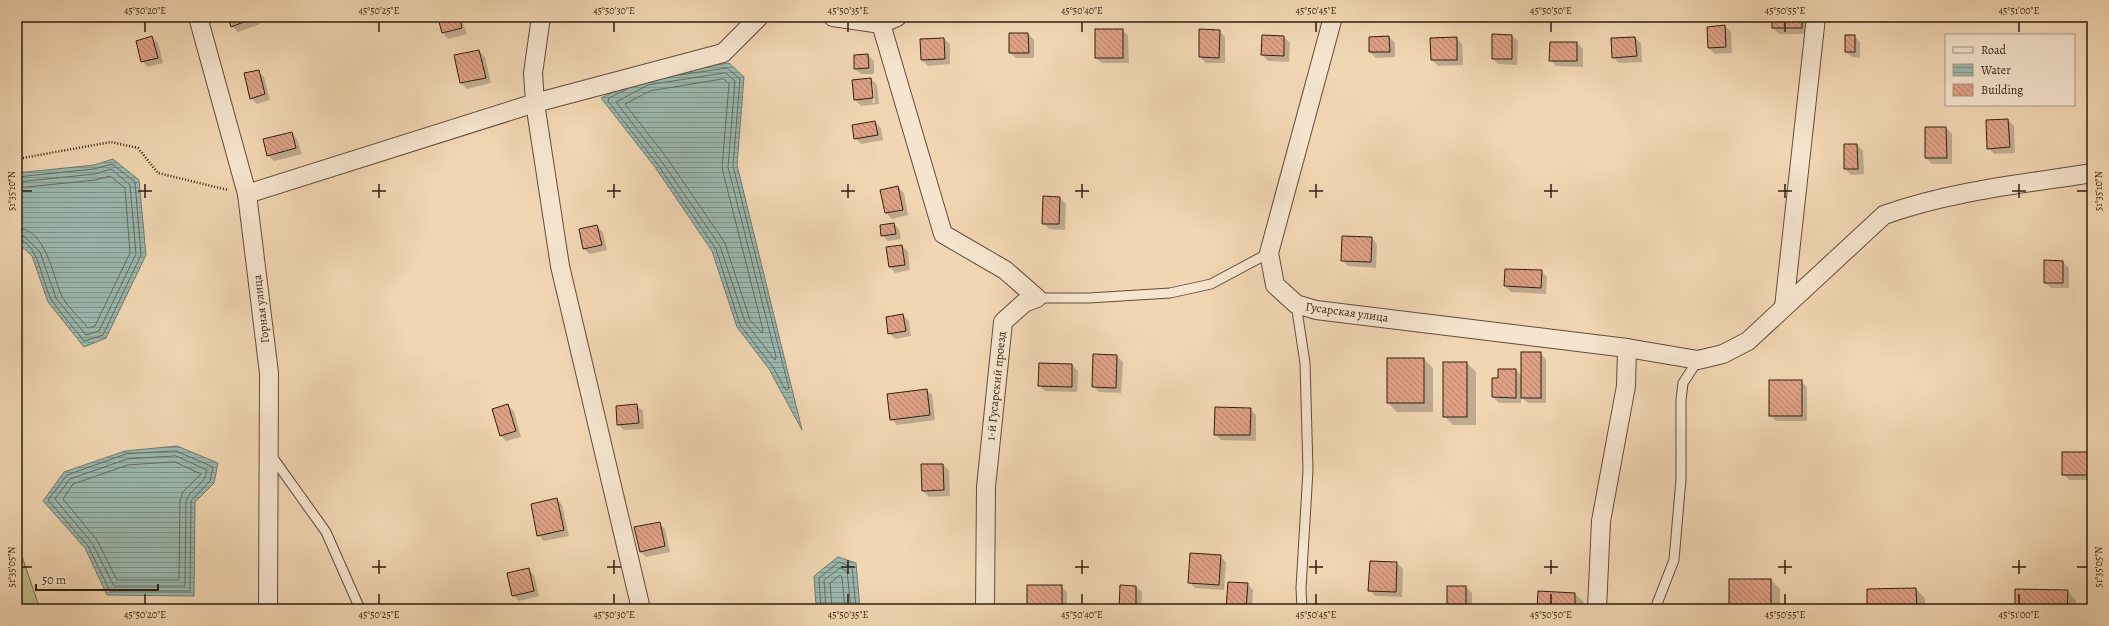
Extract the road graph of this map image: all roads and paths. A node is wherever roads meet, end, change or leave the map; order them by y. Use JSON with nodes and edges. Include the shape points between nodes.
{"nodes":[{"id":1,"x":198,"y":17,"type":"edge"},
{"id":2,"x":541,"y":17,"type":"edge"},
{"id":3,"x":759,"y":17,"type":"edge"},
{"id":4,"x":833,"y":17,"type":"edge"},
{"id":5,"x":1333,"y":17,"type":"edge"},
{"id":6,"x":1816,"y":17,"type":"edge"},
{"id":7,"x":889,"y":21,"type":"edge"},
{"id":8,"x":535,"y":103,"type":"junction"},
{"id":9,"x":17,"y":159,"type":"edge"},
{"id":10,"x":2092,"y":173,"type":"edge"},
{"id":11,"x":247,"y":194,"type":"junction"},
{"id":12,"x":1269,"y":253,"type":"junction"},
{"id":13,"x":1037,"y":298,"type":"junction"},
{"id":14,"x":1296,"y":304,"type":"junction"},
{"id":15,"x":1784,"y":307,"type":"junction"},
{"id":16,"x":1627,"y":348,"type":"junction"},
{"id":17,"x":17,"y":349,"type":"edge"},
{"id":18,"x":1698,"y":360,"type":"junction"},
{"id":19,"x":20,"y":423,"type":"dead end"},
{"id":20,"x":268,"y":452,"type":"junction"},
{"id":21,"x":268,"y":609,"type":"edge"},
{"id":22,"x":360,"y":609,"type":"edge"},
{"id":23,"x":641,"y":609,"type":"edge"},
{"id":24,"x":985,"y":609,"type":"edge"},
{"id":25,"x":1302,"y":609,"type":"edge"},
{"id":26,"x":1597,"y":609,"type":"edge"},
{"id":27,"x":1655,"y":609,"type":"edge"}],
"edges":[{"from":1,"to":11,"type":"street","name":"Горная улица"},
{"from":2,"to":8,"type":"street","via":[[533,72]]},
{"from":3,"to":8,"type":"street","via":[[722,52]]},
{"from":4,"to":7,"type":"street"},
{"from":5,"to":12,"type":"street"},
{"from":6,"to":15,"type":"street"},
{"from":7,"to":13,"type":"street","via":[[944,234],[1005,270]]},
{"from":8,"to":11,"type":"street"},
{"from":8,"to":23,"type":"street","via":[[560,266]]},
{"from":9,"to":11,"type":"path","via":[[111,142],[138,148],[158,173]]},
{"from":10,"to":15,"type":"street","via":[[1993,189],[1907,207],[1884,215]]},
{"from":11,"to":20,"type":"street","name":"Горная улица","via":[[269,373]]},
{"from":12,"to":13,"type":"lane","via":[[1212,284],[1170,294]]},
{"from":12,"to":14,"type":"street","name":"Гусарская улица","via":[[1275,285]]},
{"from":13,"to":24,"type":"street","name":"1-й Гусарский проезд","via":[[1024,303],[1003,322],[986,486]]},
{"from":14,"to":16,"type":"street","name":"Гусарская улица","via":[[1316,310]]},
{"from":14,"to":25,"type":"lane","via":[[1305,363],[1308,470]]},
{"from":15,"to":18,"type":"street","via":[[1748,341],[1723,354]]},
{"from":16,"to":18,"type":"street","name":"Гусарская улица"},
{"from":16,"to":26,"type":"street","via":[[1626,386],[1601,521]]},
{"from":17,"to":19,"type":"path"},
{"from":18,"to":27,"type":"lane","via":[[1683,383],[1681,479],[1674,560]]},
{"from":20,"to":21,"type":"street","name":"Горная улица"},
{"from":20,"to":22,"type":"lane","via":[[326,532]]}]}
